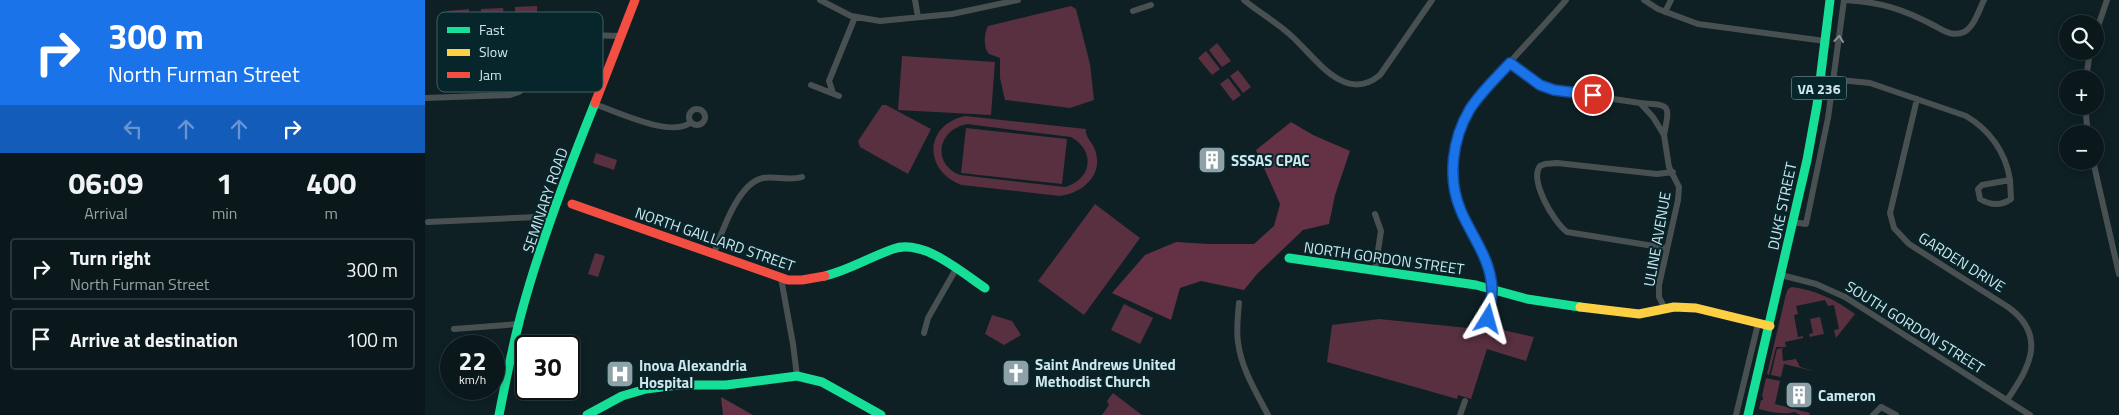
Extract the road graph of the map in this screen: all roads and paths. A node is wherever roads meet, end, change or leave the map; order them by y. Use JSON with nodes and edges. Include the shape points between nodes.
{"nodes":[{"id":1,"x":635,"y":0,"type":"edge"},
{"id":2,"x":820,"y":0,"type":"edge"},
{"id":3,"x":915,"y":0,"type":"edge"},
{"id":4,"x":1018,"y":0,"type":"edge"},
{"id":5,"x":1139,"y":0,"type":"edge"},
{"id":6,"x":1243,"y":0,"type":"edge"},
{"id":7,"x":1432,"y":0,"type":"edge"},
{"id":8,"x":1566,"y":0,"type":"edge"},
{"id":9,"x":1644,"y":0,"type":"edge"},
{"id":10,"x":1671,"y":0,"type":"edge"},
{"id":11,"x":1831,"y":0,"type":"edge"},
{"id":12,"x":1844,"y":0,"type":"edge"},
{"id":13,"x":1983,"y":0,"type":"edge"},
{"id":14,"x":2107,"y":0,"type":"edge"},
{"id":15,"x":1151,"y":5,"type":"dead end"},
{"id":16,"x":1141,"y":8,"type":"junction"},
{"id":17,"x":1133,"y":11,"type":"dead end"},
{"id":18,"x":1665,"y":12,"type":"junction"},
{"id":19,"x":2102,"y":15,"type":"edge"},
{"id":20,"x":855,"y":17,"type":"junction"},
{"id":21,"x":918,"y":17,"type":"junction"},
{"id":22,"x":603,"y":36,"type":"edge"},
{"id":23,"x":621,"y":36,"type":"junction"},
{"id":24,"x":1825,"y":41,"type":"junction"},
{"id":25,"x":1510,"y":63,"type":"junction"},
{"id":26,"x":1821,"y":78,"type":"junction"},
{"id":27,"x":1834,"y":79,"type":"junction"},
{"id":28,"x":829,"y":80,"type":"junction"},
{"id":29,"x":603,"y":81,"type":"edge"},
{"id":30,"x":519,"y":92,"type":"edge"},
{"id":31,"x":599,"y":92,"type":"edge"},
{"id":32,"x":425,"y":98,"type":"edge"},
{"id":33,"x":1917,"y":99,"type":"junction"},
{"id":34,"x":1640,"y":103,"type":"junction"},
{"id":35,"x":594,"y":104,"type":"junction"},
{"id":36,"x":691,"y":122,"type":"dead end"},
{"id":37,"x":1664,"y":134,"type":"junction"},
{"id":38,"x":2095,"y":170,"type":"edge"},
{"id":39,"x":1673,"y":172,"type":"junction"},
{"id":40,"x":802,"y":178,"type":"dead end"},
{"id":41,"x":2010,"y":180,"type":"junction"},
{"id":42,"x":572,"y":204,"type":"dead end"},
{"id":43,"x":1375,"y":214,"type":"dead end"},
{"id":44,"x":551,"y":221,"type":"junction"},
{"id":45,"x":428,"y":222,"type":"dead end"},
{"id":46,"x":1793,"y":222,"type":"junction"},
{"id":47,"x":1666,"y":248,"type":"junction"},
{"id":48,"x":713,"y":253,"type":"junction"},
{"id":49,"x":1289,"y":258,"type":"dead end"},
{"id":50,"x":956,"y":269,"type":"junction"},
{"id":51,"x":1375,"y":270,"type":"junction"},
{"id":52,"x":2119,"y":274,"type":"edge"},
{"id":53,"x":1781,"y":276,"type":"junction"},
{"id":54,"x":781,"y":278,"type":"junction"},
{"id":55,"x":985,"y":288,"type":"dead end"},
{"id":56,"x":1492,"y":288,"type":"junction"},
{"id":57,"x":1239,"y":303,"type":"dead end"},
{"id":58,"x":1665,"y":309,"type":"junction"},
{"id":59,"x":519,"y":324,"type":"junction"},
{"id":60,"x":1487,"y":324,"type":"dead end"},
{"id":61,"x":1759,"y":324,"type":"junction"},
{"id":62,"x":1769,"y":326,"type":"junction"},
{"id":63,"x":454,"y":329,"type":"dead end"},
{"id":64,"x":924,"y":333,"type":"dead end"},
{"id":65,"x":797,"y":376,"type":"junction"},
{"id":66,"x":2007,"y":400,"type":"junction"},
{"id":67,"x":1465,"y":401,"type":"dead end"},
{"id":68,"x":499,"y":415,"type":"edge"},
{"id":69,"x":587,"y":415,"type":"edge"},
{"id":70,"x":881,"y":415,"type":"edge"},
{"id":71,"x":1268,"y":415,"type":"edge"},
{"id":72,"x":1460,"y":415,"type":"edge"},
{"id":73,"x":1736,"y":415,"type":"edge"},
{"id":74,"x":1748,"y":415,"type":"edge"},
{"id":75,"x":1873,"y":415,"type":"edge"},
{"id":76,"x":1896,"y":415,"type":"edge"},
{"id":77,"x":2030,"y":415,"type":"edge"}],
"edges":[{"from":1,"to":23,"type":"street","name":"SEMINARY ROAD"},
{"from":2,"to":20,"type":"street"},
{"from":3,"to":21,"type":"street"},
{"from":4,"to":21,"type":"street","via":[[952,14]]},
{"from":5,"to":16,"type":"street"},
{"from":6,"to":7,"type":"street","via":[[1288,32],[1341,82],[1357,86],[1372,82],[1379,75]]},
{"from":8,"to":25,"type":"street"},
{"from":9,"to":18,"type":"street"},
{"from":10,"to":18,"type":"street"},
{"from":11,"to":24,"type":"street","name":"DUKE STREET","number":"VA 236"},
{"from":12,"to":13,"type":"street","via":[[1893,6],[1951,34],[1967,30]]},
{"from":27,"to":12,"type":"street","one_way":true},
{"from":14,"to":19,"type":"street"},
{"from":15,"to":16,"type":"street"},
{"from":16,"to":17,"type":"street"},
{"from":18,"to":24,"type":"street","via":[[1708,26]]},
{"from":20,"to":21,"type":"street","via":[[880,21]]},
{"from":20,"to":28,"type":"street"},
{"from":22,"to":23,"type":"street"},
{"from":23,"to":29,"type":"street","name":"SEMINARY ROAD"},
{"from":24,"to":26,"type":"street","name":"DUKE STREET","number":"VA 236"},
{"from":25,"to":34,"type":"street","via":[[1534,82],[1554,90]]},
{"from":25,"to":56,"type":"street","via":[[1470,110],[1461,128],[1453,161],[1458,202],[1483,252]]},
{"from":26,"to":27,"type":"street"},
{"from":26,"to":46,"type":"street","name":"DUKE STREET","number":"VA 236"},
{"from":27,"to":33,"type":"street","via":[[1869,83]]},
{"from":27,"to":46,"type":"street","via":[[1806,224]]},
{"from":28,"to":28,"type":"street","via":[[836,94],[815,86]]},
{"from":30,"to":32,"type":"street"},
{"from":31,"to":35,"type":"street","name":"SEMINARY ROAD"},
{"from":33,"to":41,"type":"street","via":[[1978,124],[2002,154]]},
{"from":33,"to":66,"type":"street","name":"GARDEN DRIVE","via":[[1890,213],[1895,229],[1909,244],[2018,314],[2029,331],[2031,356],[2026,371]]},
{"from":34,"to":37,"type":"street","name":"ULINE AVENUE"},
{"from":34,"to":37,"type":"street","via":[[1666,108]]},
{"from":35,"to":36,"type":"street","via":[[665,127],[683,127]]},
{"from":35,"to":44,"type":"street","name":"SEMINARY ROAD"},
{"from":37,"to":39,"type":"street","name":"ULINE AVENUE","via":[[1667,158]]},
{"from":38,"to":52,"type":"street"},
{"from":39,"to":47,"type":"street","name":"ULINE AVENUE","via":[[1679,192]]},
{"from":39,"to":47,"type":"street","via":[[1657,174],[1557,163],[1545,164],[1537,170],[1539,186],[1553,216],[1567,232]]},
{"from":40,"to":48,"type":"street","via":[[763,178],[749,186],[732,212]]},
{"from":41,"to":41,"type":"street","via":[[1982,185],[1978,189],[1980,199],[1988,204],[2005,203],[2011,199]]},
{"from":42,"to":48,"type":"street","name":"NORTH GAILLARD STREET"},
{"from":43,"to":51,"type":"street","via":[[1381,230]]},
{"from":44,"to":45,"type":"street","via":[[537,217]]},
{"from":44,"to":59,"type":"street","name":"SEMINARY ROAD"},
{"from":46,"to":53,"type":"street","name":"DUKE STREET","number":"VA 236"},
{"from":47,"to":58,"type":"street","name":"ULINE AVENUE","via":[[1659,292]]},
{"from":48,"to":54,"type":"street","name":"NORTH GAILLARD STREET"},
{"from":49,"to":51,"type":"street","name":"NORTH GORDON STREET"},
{"from":50,"to":54,"type":"street","name":"NORTH GAILLARD STREET","via":[[924,250],[906,246],[823,278],[803,281]]},
{"from":50,"to":55,"type":"street","name":"NORTH GAILLARD STREET"},
{"from":50,"to":64,"type":"street","via":[[928,318]]},
{"from":51,"to":56,"type":"street","name":"NORTH GORDON STREET"},
{"from":53,"to":62,"type":"street","name":"DUKE STREET","number":"VA 236"},
{"from":53,"to":66,"type":"street","name":"SOUTH GORDON STREET","via":[[1816,284],[1845,297]]},
{"from":54,"to":65,"type":"street"},
{"from":56,"to":58,"type":"street","name":"NORTH GORDON STREET","via":[[1527,299],[1613,312],[1639,314]]},
{"from":56,"to":60,"type":"street"},
{"from":57,"to":71,"type":"street","via":[[1239,349]]},
{"from":58,"to":61,"type":"street","name":"NORTH GORDON STREET","via":[[1696,308]]},
{"from":59,"to":63,"type":"street"},
{"from":59,"to":68,"type":"street","name":"SEMINARY ROAD"},
{"from":61,"to":62,"type":"street","name":"NORTH GORDON STREET"},
{"from":61,"to":73,"type":"street"},
{"from":62,"to":74,"type":"street","name":"DUKE STREET","number":"VA 236"},
{"from":65,"to":69,"type":"street","via":[[726,385],[653,388],[622,396]]},
{"from":65,"to":70,"type":"street","via":[[822,382]]},
{"from":66,"to":77,"type":"street","name":"SOUTH GORDON STREET"},
{"from":67,"to":72,"type":"street"},
{"from":75,"to":76,"type":"street","via":[[1878,408]]}]}
